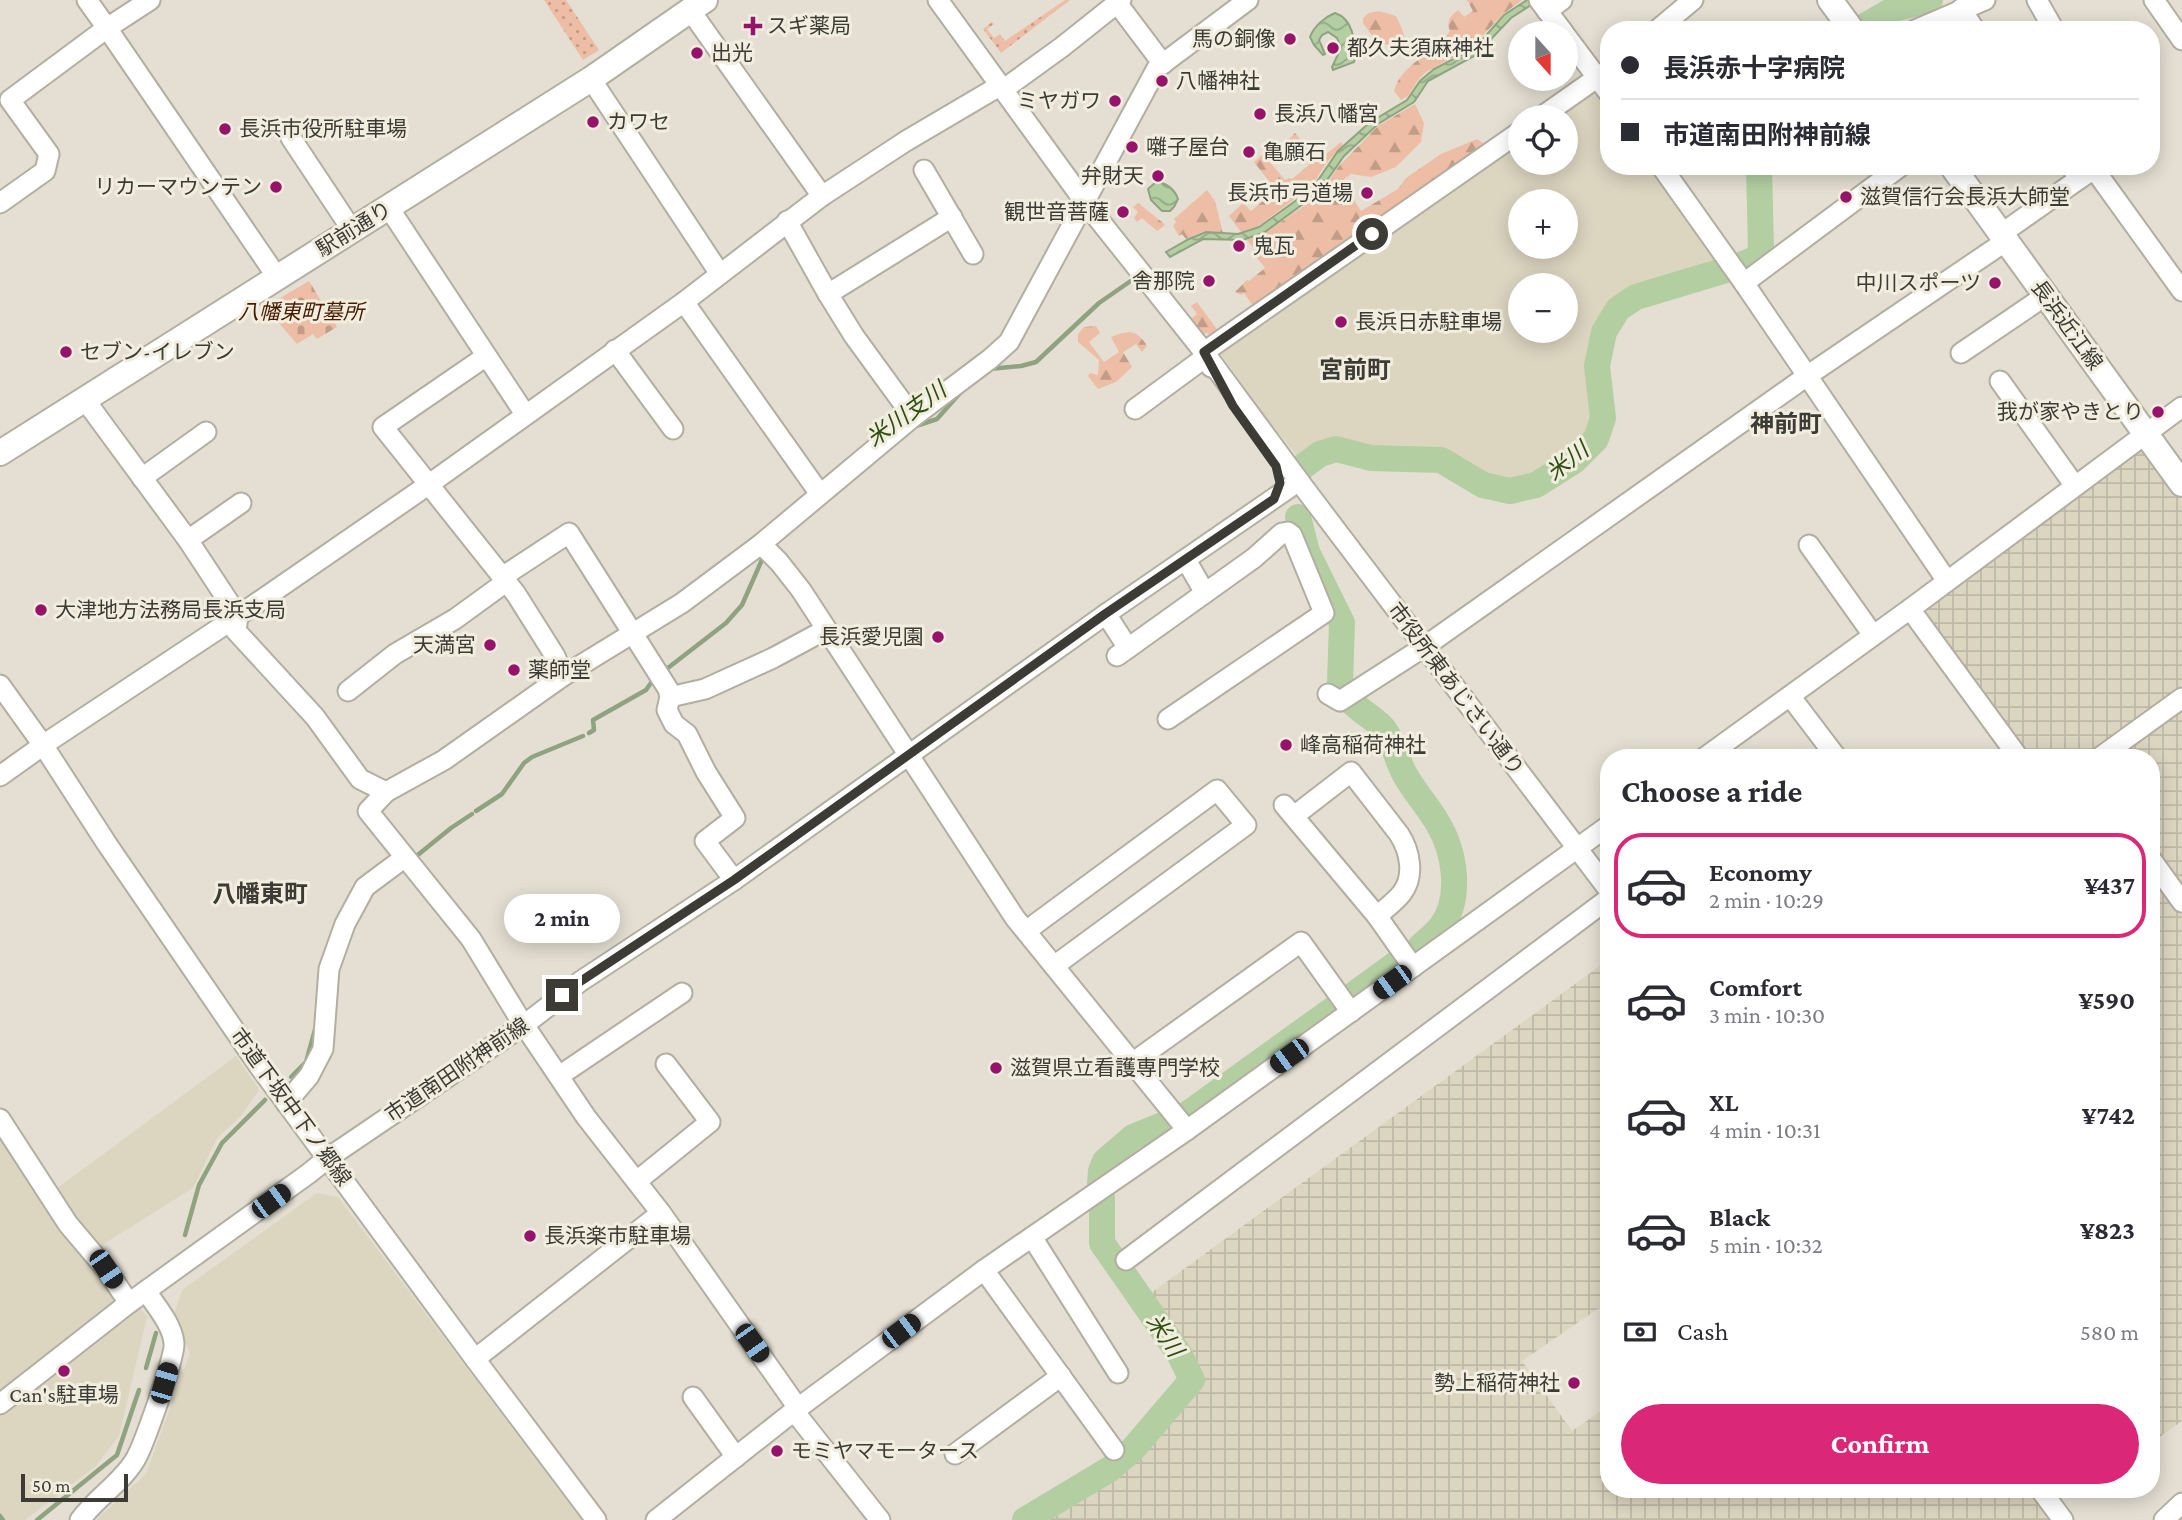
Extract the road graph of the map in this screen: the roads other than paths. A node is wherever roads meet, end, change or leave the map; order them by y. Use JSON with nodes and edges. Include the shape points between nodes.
{"nodes":[{"id":1,"x":87,"y":0,"type":"edge"},
{"id":2,"x":150,"y":0,"type":"edge"},
{"id":3,"x":938,"y":0,"type":"edge"},
{"id":4,"x":1248,"y":0,"type":"edge"},
{"id":5,"x":1693,"y":0,"type":"edge"},
{"id":6,"x":1830,"y":0,"type":"edge"},
{"id":7,"x":1985,"y":0,"type":"edge"},
{"id":8,"x":2037,"y":0,"type":"edge"},
{"id":9,"x":2154,"y":0,"type":"edge"},
{"id":10,"x":1119,"y":1,"type":"edge"},
{"id":11,"x":698,"y":3,"type":"edge"},
{"id":12,"x":1549,"y":4,"type":"edge"},
{"id":13,"x":1961,"y":9,"type":"junction"},
{"id":14,"x":1558,"y":21,"type":"edge"},
{"id":15,"x":1668,"y":21,"type":"edge"},
{"id":16,"x":1846,"y":21,"type":"edge"},
{"id":17,"x":1935,"y":21,"type":"edge"},
{"id":18,"x":1969,"y":21,"type":"edge"},
{"id":19,"x":2049,"y":21,"type":"edge"},
{"id":20,"x":107,"y":28,"type":"junction"},
{"id":21,"x":2182,"y":40,"type":"edge"},
{"id":22,"x":1578,"y":50,"type":"edge"},
{"id":23,"x":1163,"y":64,"type":"junction"},
{"id":24,"x":1600,"y":74,"type":"edge"},
{"id":25,"x":591,"y":79,"type":"junction"},
{"id":26,"x":1600,"y":83,"type":"edge"},
{"id":27,"x":1002,"y":87,"type":"junction"},
{"id":28,"x":5,"y":93,"type":"edge"},
{"id":29,"x":1562,"y":105,"type":"edge"},
{"id":30,"x":291,"y":138,"type":"dead end"},
{"id":31,"x":1508,"y":140,"type":"edge"},
{"id":32,"x":925,"y":170,"type":"dead end"},
{"id":33,"x":1667,"y":175,"type":"edge"},
{"id":34,"x":1889,"y":175,"type":"edge"},
{"id":35,"x":1958,"y":175,"type":"edge"},
{"id":36,"x":2080,"y":175,"type":"edge"},
{"id":37,"x":2090,"y":175,"type":"edge"},
{"id":38,"x":822,"y":197,"type":"junction"},
{"id":39,"x":1084,"y":201,"type":"junction"},
{"id":40,"x":0,"y":203,"type":"edge"},
{"id":41,"x":389,"y":208,"type":"junction"},
{"id":42,"x":952,"y":217,"type":"junction"},
{"id":43,"x":787,"y":221,"type":"junction"},
{"id":44,"x":352,"y":230,"type":"junction"},
{"id":45,"x":2003,"y":238,"type":"junction"},
{"id":46,"x":973,"y":254,"type":"dead end"},
{"id":47,"x":720,"y":274,"type":"junction"},
{"id":48,"x":277,"y":277,"type":"junction"},
{"id":49,"x":1744,"y":283,"type":"junction"},
{"id":50,"x":2182,"y":291,"type":"edge"},
{"id":51,"x":828,"y":294,"type":"junction"},
{"id":52,"x":2045,"y":296,"type":"junction"},
{"id":53,"x":684,"y":302,"type":"junction"},
{"id":54,"x":615,"y":351,"type":"junction"},
{"id":55,"x":1961,"y":353,"type":"dead end"},
{"id":56,"x":1206,"y":354,"type":"junction"},
{"id":57,"x":485,"y":356,"type":"junction"},
{"id":58,"x":1807,"y":376,"type":"junction"},
{"id":59,"x":2000,"y":381,"type":"dead end"},
{"id":60,"x":85,"y":401,"type":"junction"},
{"id":61,"x":2182,"y":407,"type":"edge"},
{"id":62,"x":1135,"y":409,"type":"dead end"},
{"id":63,"x":525,"y":414,"type":"junction"},
{"id":64,"x":913,"y":416,"type":"junction"},
{"id":65,"x":673,"y":429,"type":"dead end"},
{"id":66,"x":206,"y":432,"type":"dead end"},
{"id":67,"x":2146,"y":434,"type":"junction"},
{"id":68,"x":0,"y":453,"type":"edge"},
{"id":69,"x":142,"y":478,"type":"junction"},
{"id":70,"x":2182,"y":484,"type":"edge"},
{"id":71,"x":428,"y":485,"type":"junction"},
{"id":72,"x":1291,"y":486,"type":"junction"},
{"id":73,"x":2075,"y":486,"type":"junction"},
{"id":74,"x":820,"y":494,"type":"junction"},
{"id":75,"x":240,"y":503,"type":"dead end"},
{"id":76,"x":188,"y":540,"type":"junction"},
{"id":77,"x":761,"y":544,"type":"junction"},
{"id":78,"x":1809,"y":545,"type":"dead end"},
{"id":79,"x":1186,"y":560,"type":"junction"},
{"id":80,"x":504,"y":580,"type":"junction"},
{"id":81,"x":1947,"y":581,"type":"junction"},
{"id":82,"x":1205,"y":593,"type":"junction"},
{"id":83,"x":1910,"y":609,"type":"junction"},
{"id":84,"x":1105,"y":614,"type":"junction"},
{"id":85,"x":238,"y":616,"type":"junction"},
{"id":86,"x":825,"y":630,"type":"junction"},
{"id":87,"x":634,"y":632,"type":"junction"},
{"id":88,"x":1873,"y":635,"type":"junction"},
{"id":89,"x":1424,"y":647,"type":"junction"},
{"id":90,"x":563,"y":676,"type":"junction"},
{"id":91,"x":0,"y":685,"type":"edge"},
{"id":92,"x":348,"y":691,"type":"dead end"},
{"id":93,"x":1341,"y":696,"type":"dead end"},
{"id":94,"x":1790,"y":696,"type":"junction"},
{"id":95,"x":670,"y":697,"type":"junction"},
{"id":96,"x":2182,"y":698,"type":"edge"},
{"id":97,"x":1168,"y":719,"type":"dead end"},
{"id":98,"x":43,"y":745,"type":"junction"},
{"id":99,"x":1716,"y":749,"type":"edge"},
{"id":100,"x":1830,"y":749,"type":"edge"},
{"id":101,"x":2012,"y":749,"type":"edge"},
{"id":102,"x":2111,"y":749,"type":"edge"},
{"id":103,"x":908,"y":755,"type":"junction"},
{"id":104,"x":0,"y":776,"type":"edge"},
{"id":105,"x":386,"y":793,"type":"junction"},
{"id":106,"x":1600,"y":832,"type":"edge"},
{"id":107,"x":1577,"y":849,"type":"junction"},
{"id":108,"x":404,"y":858,"type":"junction"},
{"id":109,"x":2160,"y":871,"type":"edge"},
{"id":110,"x":1600,"y":879,"type":"edge"},
{"id":111,"x":734,"y":880,"type":"junction"},
{"id":112,"x":2182,"y":902,"type":"edge"},
{"id":113,"x":1600,"y":905,"type":"edge"},
{"id":114,"x":1377,"y":916,"type":"junction"},
{"id":115,"x":1026,"y":931,"type":"junction"},
{"id":116,"x":1055,"y":966,"type":"junction"},
{"id":117,"x":1413,"y":967,"type":"junction"},
{"id":118,"x":682,"y":993,"type":"dead end"},
{"id":119,"x":1351,"y":1012,"type":"junction"},
{"id":120,"x":524,"y":1025,"type":"junction"},
{"id":121,"x":1132,"y":1063,"type":"junction"},
{"id":122,"x":666,"y":1064,"type":"dead end"},
{"id":123,"x":559,"y":1076,"type":"junction"},
{"id":124,"x":286,"y":1103,"type":"junction"},
{"id":125,"x":0,"y":1119,"type":"edge"},
{"id":126,"x":1187,"y":1130,"type":"junction"},
{"id":127,"x":328,"y":1158,"type":"junction"},
{"id":128,"x":637,"y":1181,"type":"junction"},
{"id":129,"x":661,"y":1213,"type":"junction"},
{"id":130,"x":1032,"y":1237,"type":"junction"},
{"id":131,"x":1126,"y":1260,"type":"dead end"},
{"id":132,"x":984,"y":1270,"type":"junction"},
{"id":133,"x":146,"y":1291,"type":"junction"},
{"id":134,"x":129,"y":1303,"type":"junction"},
{"id":135,"x":475,"y":1359,"type":"junction"},
{"id":136,"x":1118,"y":1373,"type":"dead end"},
{"id":137,"x":1060,"y":1376,"type":"junction"},
{"id":138,"x":692,"y":1398,"type":"dead end"},
{"id":139,"x":0,"y":1404,"type":"edge"},
{"id":140,"x":796,"y":1410,"type":"junction"},
{"id":141,"x":1114,"y":1450,"type":"dead end"},
{"id":142,"x":955,"y":1454,"type":"dead end"},
{"id":143,"x":736,"y":1457,"type":"junction"},
{"id":144,"x":2047,"y":1498,"type":"edge"},
{"id":145,"x":2182,"y":1503,"type":"edge"},
{"id":146,"x":80,"y":1520,"type":"edge"},
{"id":147,"x":596,"y":1520,"type":"edge"},
{"id":148,"x":656,"y":1520,"type":"edge"},
{"id":149,"x":880,"y":1520,"type":"edge"},
{"id":150,"x":2063,"y":1520,"type":"edge"},
{"id":151,"x":2164,"y":1520,"type":"edge"}],
"edges":[{"from":1,"to":20,"type":"street"},
{"from":2,"to":20,"type":"street"},
{"from":3,"to":27,"type":"street","name":"市役所東あじさい通り"},
{"from":4,"to":23,"type":"street"},
{"from":5,"to":15,"type":"street"},
{"from":6,"to":16,"type":"main road"},
{"from":7,"to":13,"type":"street"},
{"from":8,"to":19,"type":"street"},
{"from":9,"to":21,"type":"street"},
{"from":10,"to":23,"type":"street"},
{"from":10,"to":27,"type":"street"},
{"from":11,"to":25,"type":"main road","name":"駅前通り"},
{"from":11,"to":38,"type":"street"},
{"from":12,"to":14,"type":"street"},
{"from":13,"to":17,"type":"street"},
{"from":13,"to":18,"type":"street"},
{"from":20,"to":28,"type":"street"},
{"from":20,"to":48,"type":"street"},
{"from":22,"to":24,"type":"street"},
{"from":23,"to":39,"type":"street"},
{"from":25,"to":41,"type":"main road","name":"駅前通り"},
{"from":25,"to":47,"type":"street"},
{"from":26,"to":29,"type":"street"},
{"from":27,"to":38,"type":"street","via":[[906,141]]},
{"from":27,"to":39,"type":"street","name":"市役所東あじさい通り"},
{"from":28,"to":40,"type":"street","via":[[49,154],[45,171]]},
{"from":30,"to":44,"type":"street"},
{"from":31,"to":56,"type":"street"},
{"from":32,"to":42,"type":"street"},
{"from":33,"to":49,"type":"street"},
{"from":34,"to":49,"type":"street"},
{"from":35,"to":45,"type":"main road","name":"長浜近江線"},
{"from":36,"to":45,"type":"street"},
{"from":37,"to":50,"type":"street"},
{"from":38,"to":43,"type":"street"},
{"from":39,"to":56,"type":"street","name":"市役所東あじさい通り"},
{"from":39,"to":64,"type":"street","via":[[1009,342]]},
{"from":41,"to":44,"type":"main road","name":"駅前通り"},
{"from":41,"to":57,"type":"street"},
{"from":42,"to":46,"type":"street"},
{"from":42,"to":51,"type":"street"},
{"from":43,"to":47,"type":"street"},
{"from":43,"to":51,"type":"street"},
{"from":44,"to":48,"type":"main road","name":"駅前通り"},
{"from":45,"to":52,"type":"main road","name":"長浜近江線"},
{"from":45,"to":58,"type":"street"},
{"from":47,"to":53,"type":"street"},
{"from":48,"to":60,"type":"main road","name":"駅前通り"},
{"from":49,"to":58,"type":"street"},
{"from":51,"to":64,"type":"street"},
{"from":52,"to":55,"type":"street"},
{"from":52,"to":67,"type":"main road","name":"長浜近江線"},
{"from":53,"to":54,"type":"street"},
{"from":53,"to":74,"type":"street"},
{"from":54,"to":63,"type":"street"},
{"from":54,"to":65,"type":"street"},
{"from":56,"to":62,"type":"street"},
{"from":56,"to":72,"type":"street","name":"市役所東あじさい通り"},
{"from":56,"to":72,"type":"street","via":[[1233,406],[1276,466],[1280,483]]},
{"from":57,"to":63,"type":"street"},
{"from":57,"to":71,"type":"street","via":[[383,427]]},
{"from":58,"to":81,"type":"street"},
{"from":58,"to":89,"type":"street"},
{"from":59,"to":73,"type":"street"},
{"from":60,"to":68,"type":"main road","name":"駅前通り"},
{"from":60,"to":69,"type":"street"},
{"from":61,"to":67,"type":"street"},
{"from":63,"to":71,"type":"street"},
{"from":64,"to":74,"type":"street"},
{"from":66,"to":69,"type":"street"},
{"from":67,"to":70,"type":"main road","name":"長浜近江線"},
{"from":67,"to":73,"type":"street"},
{"from":69,"to":76,"type":"street"},
{"from":71,"to":80,"type":"street"},
{"from":71,"to":85,"type":"street"},
{"from":72,"to":79,"type":"street","name":"市道南田附神前線"},
{"from":72,"to":89,"type":"street","name":"市役所東あじさい通り"},
{"from":73,"to":81,"type":"street"},
{"from":74,"to":77,"type":"street"},
{"from":75,"to":76,"type":"street"},
{"from":76,"to":85,"type":"street"},
{"from":77,"to":86,"type":"street","via":[[801,590]]},
{"from":77,"to":87,"type":"street","via":[[682,603]]},
{"from":78,"to":88,"type":"street"},
{"from":79,"to":82,"type":"street"},
{"from":79,"to":84,"type":"street","name":"市道南田附神前線"},
{"from":80,"to":87,"type":"street","via":[[569,533]]},
{"from":80,"to":90,"type":"street","via":[[555,656]]},
{"from":80,"to":92,"type":"street"},
{"from":81,"to":83,"type":"street"},
{"from":82,"to":84,"type":"street","via":[[1123,652]]},
{"from":82,"to":97,"type":"street","via":[[1288,532],[1324,613]]},
{"from":83,"to":88,"type":"street"},
{"from":83,"to":101,"type":"street"},
{"from":84,"to":103,"type":"street","name":"市道南田附神前線"},
{"from":85,"to":98,"type":"street"},
{"from":85,"to":105,"type":"street","via":[[236,631],[315,717],[359,779]]},
{"from":86,"to":95,"type":"street","via":[[705,688]]},
{"from":86,"to":103,"type":"street"},
{"from":87,"to":90,"type":"street"},
{"from":87,"to":95,"type":"street"},
{"from":88,"to":94,"type":"street"},
{"from":89,"to":93,"type":"street"},
{"from":89,"to":107,"type":"street","name":"市役所東あじさい通り"},
{"from":90,"to":105,"type":"street","via":[[444,760]]},
{"from":91,"to":98,"type":"street","name":"市道下坂中下ノ郷線"},
{"from":94,"to":99,"type":"street"},
{"from":94,"to":100,"type":"street"},
{"from":95,"to":111,"type":"street","via":[[667,709],[674,724],[687,734],[735,818],[705,841]]},
{"from":96,"to":102,"type":"street"},
{"from":98,"to":104,"type":"street"},
{"from":98,"to":124,"type":"street","name":"市道下坂中下ノ郷線"},
{"from":103,"to":111,"type":"street","name":"市道南田附神前線"},
{"from":103,"to":115,"type":"street"},
{"from":105,"to":108,"type":"street","via":[[368,811]]},
{"from":106,"to":107,"type":"street"},
{"from":107,"to":110,"type":"street","name":"市役所東あじさい通り"},
{"from":107,"to":117,"type":"street"},
{"from":108,"to":120,"type":"street","via":[[471,939]]},
{"from":108,"to":124,"type":"street","via":[[365,887],[345,925],[329,969],[323,1049],[309,1076]]},
{"from":109,"to":112,"type":"street"},
{"from":111,"to":120,"type":"street","name":"市道南田附神前線","via":[[581,981]]},
{"from":113,"to":131,"type":"street"},
{"from":114,"to":114,"type":"street","via":[[1402,892],[1409,876],[1409,859],[1399,834],[1351,772],[1289,810]]},
{"from":114,"to":117,"type":"street"},
{"from":115,"to":116,"type":"street"},
{"from":115,"to":116,"type":"street","via":[[1217,790],[1243,812],[1246,825]]},
{"from":116,"to":121,"type":"street"},
{"from":117,"to":119,"type":"street"},
{"from":118,"to":123,"type":"street"},
{"from":119,"to":121,"type":"street","via":[[1301,942]]},
{"from":119,"to":126,"type":"street"},
{"from":120,"to":123,"type":"street"},
{"from":120,"to":127,"type":"street","name":"市道南田附神前線"},
{"from":121,"to":126,"type":"street"},
{"from":122,"to":128,"type":"street","via":[[710,1122]]},
{"from":123,"to":128,"type":"street"},
{"from":124,"to":127,"type":"street","name":"市道下坂中下ノ郷線"},
{"from":125,"to":134,"type":"street","via":[[68,1224]]},
{"from":126,"to":130,"type":"street"},
{"from":127,"to":133,"type":"street","name":"市道南田附神前線"},
{"from":127,"to":135,"type":"street","name":"市道下坂中下ノ郷線"},
{"from":128,"to":129,"type":"street"},
{"from":129,"to":135,"type":"street"},
{"from":129,"to":140,"type":"street"},
{"from":130,"to":132,"type":"street"},
{"from":130,"to":136,"type":"street"},
{"from":132,"to":137,"type":"street"},
{"from":132,"to":140,"type":"street"},
{"from":133,"to":134,"type":"street","name":"市道南田附神前線"},
{"from":133,"to":146,"type":"street","via":[[171,1330],[175,1345],[135,1459]]},
{"from":134,"to":139,"type":"street","name":"市道南田附神前線"},
{"from":135,"to":147,"type":"street","name":"市道下坂中下ノ郷線"},
{"from":137,"to":141,"type":"street"},
{"from":137,"to":142,"type":"street"},
{"from":138,"to":143,"type":"street"},
{"from":140,"to":143,"type":"street"},
{"from":140,"to":149,"type":"street"},
{"from":143,"to":148,"type":"street"},
{"from":144,"to":150,"type":"street"},
{"from":145,"to":151,"type":"street"}]}
